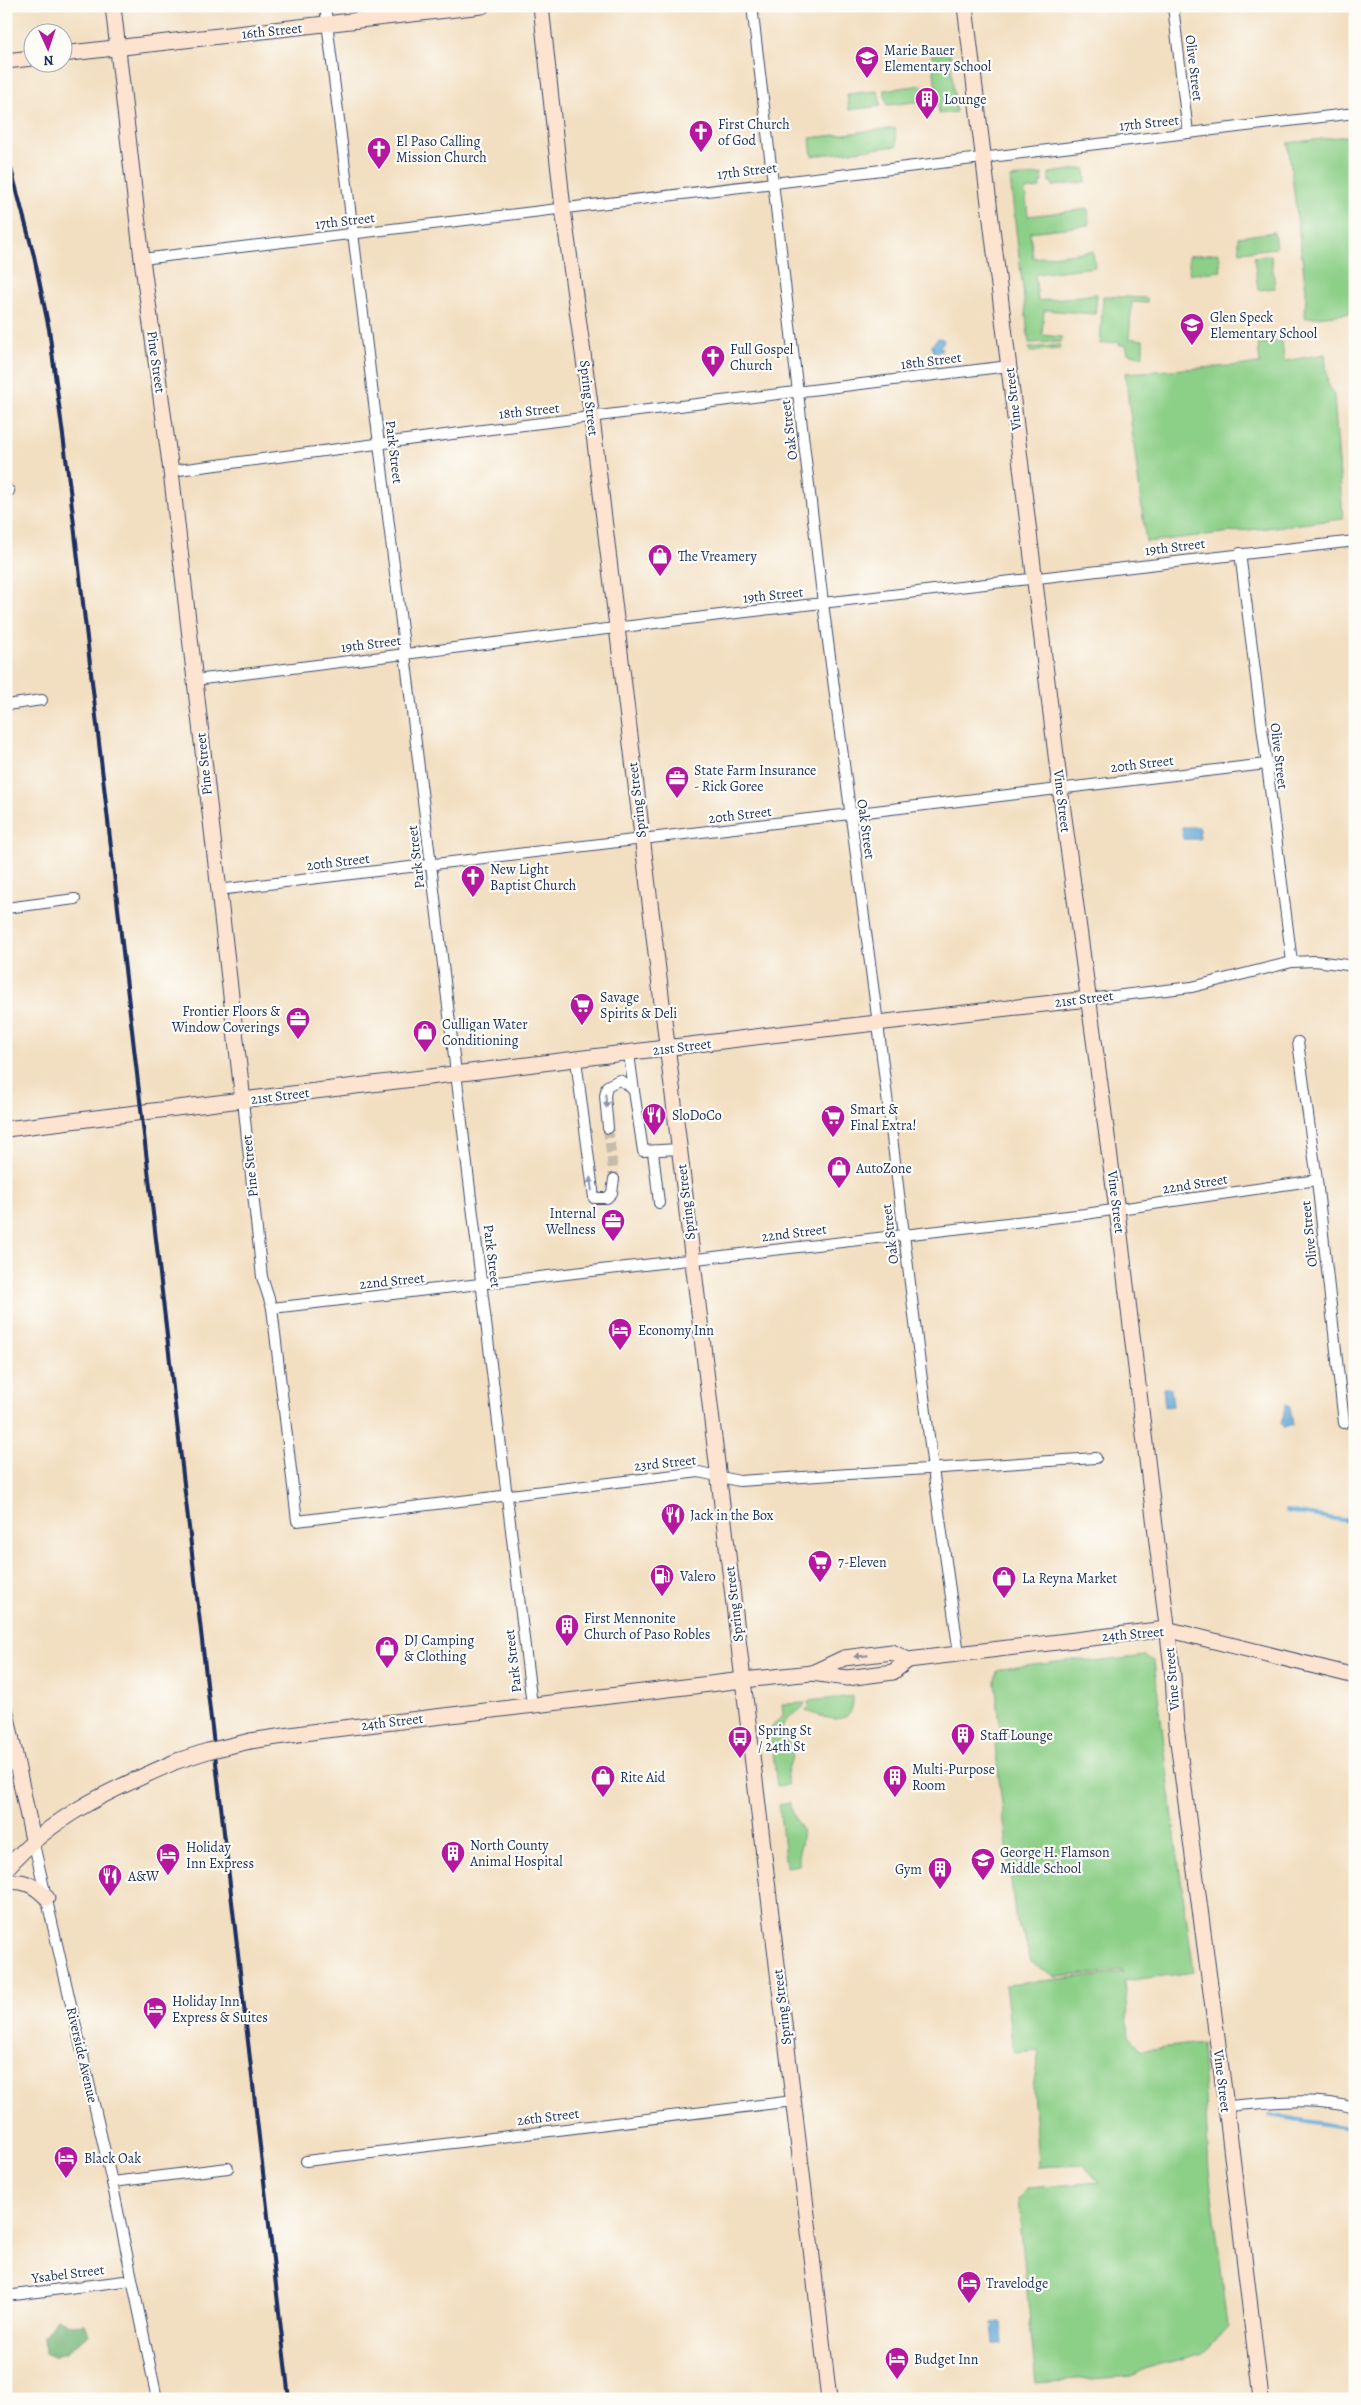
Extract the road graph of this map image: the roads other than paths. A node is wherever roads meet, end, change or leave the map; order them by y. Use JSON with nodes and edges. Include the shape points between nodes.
{"nodes":[{"id":1,"x":113,"y":6,"type":"edge"},
{"id":2,"x":325,"y":6,"type":"edge"},
{"id":3,"x":482,"y":6,"type":"edge"},
{"id":4,"x":541,"y":6,"type":"edge"},
{"id":5,"x":752,"y":6,"type":"edge"},
{"id":6,"x":965,"y":6,"type":"edge"},
{"id":7,"x":1173,"y":6,"type":"edge"},
{"id":8,"x":327,"y":25,"type":"junction"},
{"id":9,"x":118,"y":48,"type":"junction"},
{"id":10,"x":72,"y":53,"type":"edge"},
{"id":11,"x":22,"y":59,"type":"edge"},
{"id":12,"x":6,"y":60,"type":"edge"},
{"id":13,"x":1355,"y":113,"type":"edge"},
{"id":14,"x":1188,"y":133,"type":"junction"},
{"id":15,"x":983,"y":157,"type":"junction"},
{"id":16,"x":774,"y":182,"type":"junction"},
{"id":17,"x":563,"y":209,"type":"junction"},
{"id":18,"x":353,"y":234,"type":"junction"},
{"id":19,"x":142,"y":259,"type":"junction"},
{"id":20,"x":1009,"y":366,"type":"junction"},
{"id":21,"x":798,"y":392,"type":"junction"},
{"id":22,"x":592,"y":418,"type":"junction"},
{"id":23,"x":379,"y":444,"type":"junction"},
{"id":24,"x":171,"y":471,"type":"junction"},
{"id":25,"x":1355,"y":541,"type":"edge"},
{"id":26,"x":1240,"y":553,"type":"junction"},
{"id":27,"x":1035,"y":578,"type":"junction"},
{"id":28,"x":823,"y":603,"type":"junction"},
{"id":29,"x":616,"y":628,"type":"junction"},
{"id":30,"x":405,"y":654,"type":"junction"},
{"id":31,"x":196,"y":680,"type":"junction"},
{"id":32,"x":42,"y":700,"type":"dead end"},
{"id":33,"x":6,"y":705,"type":"edge"},
{"id":34,"x":1266,"y":764,"type":"junction"},
{"id":35,"x":1060,"y":788,"type":"junction"},
{"id":36,"x":851,"y":815,"type":"junction"},
{"id":37,"x":642,"y":841,"type":"junction"},
{"id":38,"x":432,"y":865,"type":"junction"},
{"id":39,"x":218,"y":890,"type":"junction"},
{"id":40,"x":75,"y":899,"type":"dead end"},
{"id":41,"x":6,"y":908,"type":"edge"},
{"id":42,"x":1292,"y":962,"type":"junction"},
{"id":43,"x":1355,"y":966,"type":"edge"},
{"id":44,"x":1088,"y":999,"type":"junction"},
{"id":45,"x":878,"y":1024,"type":"junction"},
{"id":46,"x":1298,"y":1042,"type":"dead end"},
{"id":47,"x":668,"y":1049,"type":"junction"},
{"id":48,"x":629,"y":1054,"type":"junction"},
{"id":49,"x":576,"y":1060,"type":"junction"},
{"id":50,"x":455,"y":1075,"type":"junction"},
{"id":51,"x":634,"y":1091,"type":"junction"},
{"id":52,"x":243,"y":1101,"type":"junction"},
{"id":53,"x":608,"y":1128,"type":"tunnel mouth"},
{"id":54,"x":6,"y":1129,"type":"edge"},
{"id":55,"x":680,"y":1148,"type":"junction"},
{"id":56,"x":653,"y":1152,"type":"junction"},
{"id":57,"x":614,"y":1179,"type":"tunnel mouth"},
{"id":58,"x":1317,"y":1180,"type":"junction"},
{"id":59,"x":659,"y":1203,"type":"dead end"},
{"id":60,"x":1117,"y":1210,"type":"junction"},
{"id":61,"x":903,"y":1235,"type":"junction"},
{"id":62,"x":692,"y":1260,"type":"junction"},
{"id":63,"x":482,"y":1285,"type":"junction"},
{"id":64,"x":272,"y":1308,"type":"junction"},
{"id":65,"x":1344,"y":1423,"type":"dead end"},
{"id":66,"x":1096,"y":1458,"type":"dead end"},
{"id":67,"x":933,"y":1469,"type":"junction"},
{"id":68,"x":719,"y":1475,"type":"junction"},
{"id":69,"x":508,"y":1496,"type":"junction"},
{"id":70,"x":297,"y":1521,"type":"joint"},
{"id":71,"x":1166,"y":1629,"type":"junction"},
{"id":72,"x":960,"y":1654,"type":"junction"},
{"id":73,"x":1355,"y":1676,"type":"edge"},
{"id":74,"x":744,"y":1680,"type":"junction"},
{"id":75,"x":532,"y":1705,"type":"junction"},
{"id":76,"x":6,"y":1712,"type":"edge"},
{"id":77,"x":33,"y":1840,"type":"junction"},
{"id":78,"x":6,"y":1869,"type":"edge"},
{"id":79,"x":6,"y":1882,"type":"edge"},
{"id":80,"x":47,"y":1898,"type":"junction"},
{"id":81,"x":793,"y":2101,"type":"junction"},
{"id":82,"x":1226,"y":2106,"type":"junction"},
{"id":83,"x":1355,"y":2108,"type":"edge"},
{"id":84,"x":306,"y":2161,"type":"dead end"},
{"id":85,"x":228,"y":2168,"type":"dead end"},
{"id":86,"x":112,"y":2182,"type":"junction"},
{"id":87,"x":132,"y":2280,"type":"junction"},
{"id":88,"x":6,"y":2296,"type":"edge"},
{"id":89,"x":157,"y":2399,"type":"edge"},
{"id":90,"x":829,"y":2399,"type":"edge"},
{"id":91,"x":1261,"y":2399,"type":"edge"}],
"edges":[{"from":1,"to":9,"type":"street","name":"Pine Street"},
{"from":2,"to":8,"type":"street","name":"Park Street"},
{"from":3,"to":8,"type":"street","name":"16th Street"},
{"from":4,"to":17,"type":"street","name":"Spring Street"},
{"from":5,"to":16,"type":"street","name":"Oak Street"},
{"from":6,"to":15,"type":"street","name":"Vine Street"},
{"from":7,"to":14,"type":"street","name":"Olive Street"},
{"from":8,"to":9,"type":"street","name":"16th Street"},
{"from":8,"to":18,"type":"street","name":"Park Street"},
{"from":9,"to":10,"type":"street","name":"16th Street"},
{"from":9,"to":19,"type":"street","name":"Pine Street"},
{"from":11,"to":12,"type":"street"},
{"from":13,"to":14,"type":"street","name":"17th Street"},
{"from":14,"to":15,"type":"street","name":"17th Street"},
{"from":15,"to":16,"type":"street","name":"17th Street"},
{"from":15,"to":20,"type":"street","name":"Vine Street"},
{"from":16,"to":17,"type":"street","name":"17th Street"},
{"from":16,"to":21,"type":"street","name":"Oak Street"},
{"from":17,"to":18,"type":"street","name":"17th Street"},
{"from":17,"to":22,"type":"street","name":"Spring Street"},
{"from":18,"to":19,"type":"street","name":"17th Street"},
{"from":18,"to":23,"type":"street","name":"Park Street"},
{"from":19,"to":24,"type":"street","name":"Pine Street"},
{"from":20,"to":21,"type":"street","name":"18th Street"},
{"from":20,"to":27,"type":"street","name":"Vine Street"},
{"from":21,"to":22,"type":"street","name":"18th Street"},
{"from":21,"to":28,"type":"street","name":"Oak Street"},
{"from":22,"to":23,"type":"street","name":"18th Street"},
{"from":22,"to":29,"type":"street","name":"Spring Street"},
{"from":23,"to":24,"type":"street","name":"18th Street"},
{"from":23,"to":30,"type":"street","name":"Park Street"},
{"from":24,"to":31,"type":"street","name":"Pine Street"},
{"from":25,"to":26,"type":"street","name":"19th Street"},
{"from":26,"to":27,"type":"street","name":"19th Street"},
{"from":26,"to":34,"type":"street","name":"Olive Street"},
{"from":27,"to":28,"type":"street","name":"19th Street"},
{"from":27,"to":35,"type":"street","name":"Vine Street"},
{"from":28,"to":29,"type":"street","name":"19th Street"},
{"from":28,"to":36,"type":"street","name":"Oak Street"},
{"from":29,"to":30,"type":"street","name":"19th Street"},
{"from":29,"to":37,"type":"street","name":"Spring Street"},
{"from":30,"to":31,"type":"street","name":"19th Street"},
{"from":30,"to":38,"type":"street","name":"Park Street"},
{"from":31,"to":39,"type":"street","name":"Pine Street"},
{"from":32,"to":33,"type":"street"},
{"from":34,"to":35,"type":"street","name":"20th Street"},
{"from":34,"to":42,"type":"street","name":"Olive Street"},
{"from":35,"to":36,"type":"street","name":"20th Street"},
{"from":35,"to":44,"type":"street","name":"Vine Street"},
{"from":36,"to":37,"type":"street","name":"20th Street"},
{"from":36,"to":45,"type":"street","name":"Oak Street"},
{"from":37,"to":38,"type":"street","name":"20th Street"},
{"from":37,"to":47,"type":"street","name":"Spring Street"},
{"from":38,"to":39,"type":"street","name":"20th Street"},
{"from":38,"to":50,"type":"street","name":"Park Street"},
{"from":39,"to":52,"type":"street","name":"Pine Street"},
{"from":40,"to":41,"type":"street"},
{"from":42,"to":43,"type":"street","name":"21st Street"},
{"from":42,"to":44,"type":"street","name":"21st Street","via":[[1192,987]]},
{"from":44,"to":45,"type":"street","name":"21st Street"},
{"from":44,"to":60,"type":"street","name":"Vine Street"},
{"from":45,"to":47,"type":"street","name":"21st Street"},
{"from":45,"to":61,"type":"street","name":"Oak Street"},
{"from":46,"to":58,"type":"street","name":"Olive Street"},
{"from":47,"to":48,"type":"street","name":"21st Street"},
{"from":47,"to":55,"type":"street","name":"Spring Street"},
{"from":48,"to":49,"type":"street","name":"21st Street"},
{"from":48,"to":51,"type":"street"},
{"from":49,"to":50,"type":"street","name":"21st Street"},
{"from":57,"to":49,"type":"street","one_way":true,"via":[[612,1193],[607,1198],[594,1198]]},
{"from":50,"to":52,"type":"street","name":"21st Street"},
{"from":50,"to":63,"type":"street","name":"Park Street"},
{"from":51,"to":53,"type":"street","one_way":true,"via":[[619,1080],[607,1086]]},
{"from":51,"to":56,"type":"street","via":[[642,1148]]},
{"from":52,"to":54,"type":"street","name":"21st Street"},
{"from":52,"to":64,"type":"street","name":"Pine Street","via":[[262,1277]]},
{"from":55,"to":56,"type":"street"},
{"from":55,"to":62,"type":"street","name":"Spring Street"},
{"from":56,"to":59,"type":"street"},
{"from":58,"to":60,"type":"street","name":"22nd Street"},
{"from":58,"to":65,"type":"street","name":"Olive Street"},
{"from":60,"to":61,"type":"street","name":"22nd Street"},
{"from":60,"to":71,"type":"street","name":"Vine Street"},
{"from":61,"to":62,"type":"street","name":"22nd Street"},
{"from":61,"to":67,"type":"street","name":"Oak Street"},
{"from":62,"to":63,"type":"street","name":"22nd Street"},
{"from":62,"to":68,"type":"street","name":"Spring Street"},
{"from":63,"to":64,"type":"street","name":"22nd Street"},
{"from":63,"to":69,"type":"street","name":"Park Street"},
{"from":64,"to":70,"type":"street","name":"Pine Street"},
{"from":66,"to":67,"type":"street","name":"23rd Street"},
{"from":67,"to":68,"type":"street","name":"23rd Street","via":[[739,1481]]},
{"from":67,"to":72,"type":"street","name":"Oak Street"},
{"from":68,"to":69,"type":"street","name":"23rd Street","via":[[699,1472]]},
{"from":68,"to":74,"type":"street","name":"Spring Street"},
{"from":69,"to":70,"type":"street","name":"23rd Street"},
{"from":69,"to":75,"type":"street","name":"Park Street"},
{"from":71,"to":72,"type":"street","name":"24th Street"},
{"from":71,"to":73,"type":"street","name":"24th Street"},
{"from":71,"to":82,"type":"street","name":"Vine Street"},
{"from":72,"to":74,"type":"street","name":"24th Street","via":[[908,1660],[892,1652],[844,1658],[812,1673]]},
{"from":74,"to":75,"type":"street","name":"24th Street"},
{"from":74,"to":81,"type":"street","name":"Spring Street"},
{"from":75,"to":77,"type":"street","name":"24th Street","bridge":true,"via":[[250,1741],[208,1750],[91,1800]]},
{"from":76,"to":77,"type":"street","name":"Riverside Avenue"},
{"from":77,"to":78,"type":"street","name":"24th Street"},
{"from":77,"to":80,"type":"street","name":"Riverside Avenue"},
{"from":79,"to":80,"type":"street","via":[[34,1885]]},
{"from":80,"to":86,"type":"street","name":"Riverside Avenue"},
{"from":81,"to":84,"type":"street","name":"26th Street"},
{"from":81,"to":90,"type":"street","name":"Spring Street"},
{"from":82,"to":83,"type":"street","via":[[1311,2100]]},
{"from":82,"to":91,"type":"street","name":"Vine Street"},
{"from":85,"to":86,"type":"street"},
{"from":86,"to":87,"type":"street","name":"Riverside Avenue"},
{"from":87,"to":88,"type":"street","name":"Ysabel Street"},
{"from":87,"to":89,"type":"street","name":"Riverside Avenue"}]}
